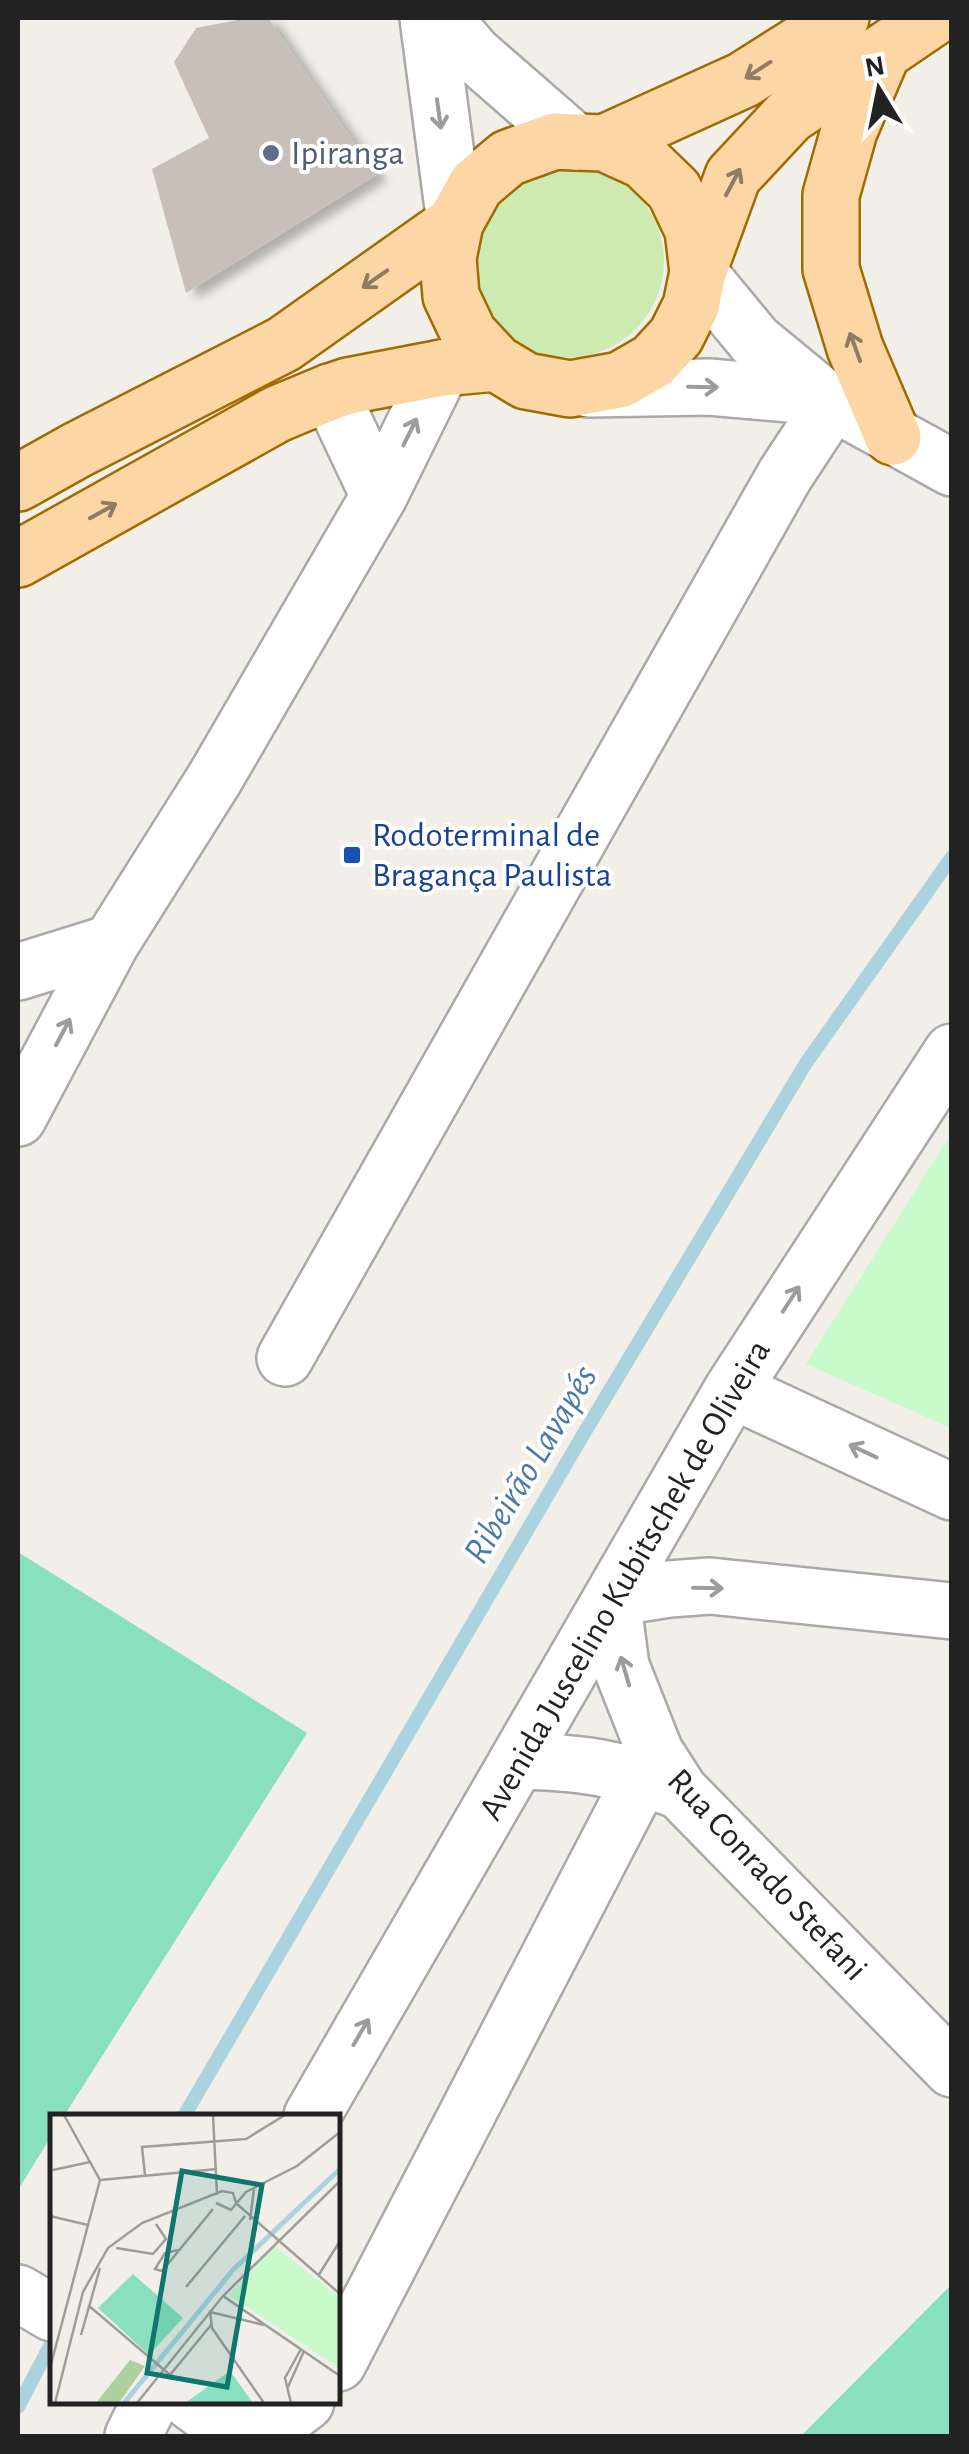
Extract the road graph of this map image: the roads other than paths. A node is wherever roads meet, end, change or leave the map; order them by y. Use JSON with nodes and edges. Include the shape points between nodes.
{"nodes":[{"id":1,"x":428,"y":18,"type":"edge"},
{"id":2,"x":443,"y":18,"type":"edge"},
{"id":3,"x":841,"y":18,"type":"edge"},
{"id":4,"x":932,"y":18,"type":"edge"},
{"id":5,"x":882,"y":54,"type":"junction"},
{"id":6,"x":589,"y":142,"type":"junction"},
{"id":7,"x":455,"y":223,"type":"junction"},
{"id":8,"x":698,"y":272,"type":"junction"},
{"id":9,"x":496,"y":363,"type":"junction"},
{"id":10,"x":442,"y":368,"type":"junction"},
{"id":11,"x":570,"y":389,"type":"junction"},
{"id":12,"x":330,"y":392,"type":"junction"},
{"id":13,"x":828,"y":399,"type":"junction"},
{"id":14,"x":893,"y":437,"type":"junction"},
{"id":15,"x":952,"y":468,"type":"edge"},
{"id":16,"x":18,"y":483,"type":"edge"},
{"id":17,"x":379,"y":496,"type":"junction"},
{"id":18,"x":18,"y":558,"type":"edge"},
{"id":19,"x":111,"y":943,"type":"junction"},
{"id":20,"x":18,"y":972,"type":"edge"},
{"id":21,"x":952,"y":1052,"type":"edge"},
{"id":22,"x":18,"y":1118,"type":"edge"},
{"id":23,"x":284,"y":1358,"type":"dead end"},
{"id":24,"x":732,"y":1390,"type":"junction"},
{"id":25,"x":952,"y":1492,"type":"edge"},
{"id":26,"x":612,"y":1598,"type":"junction"},
{"id":27,"x":952,"y":1611,"type":"edge"},
{"id":28,"x":518,"y":1761,"type":"junction"},
{"id":29,"x":659,"y":1773,"type":"junction"},
{"id":30,"x":952,"y":2069,"type":"edge"},
{"id":31,"x":313,"y":2114,"type":"edge"},
{"id":32,"x":18,"y":2293,"type":"edge"},
{"id":33,"x":50,"y":2312,"type":"edge"},
{"id":34,"x":340,"y":2359,"type":"edge"},
{"id":35,"x":149,"y":2404,"type":"edge"},
{"id":36,"x":194,"y":2404,"type":"edge"},
{"id":37,"x":303,"y":2404,"type":"edge"},
{"id":38,"x":133,"y":2436,"type":"edge"}],
"edges":[{"from":1,"to":7,"type":"street","one_way":true},
{"from":2,"to":6,"type":"street","via":[[474,54]]},
{"from":3,"to":6,"type":"main road","one_way":true,"via":[[743,80]]},
{"from":4,"to":5,"type":"main road"},
{"from":8,"to":5,"type":"main road","one_way":true,"via":[[733,176],[789,116]]},
{"from":14,"to":5,"type":"main road","one_way":true,"via":[[831,269],[831,195]]},
{"from":6,"to":7,"type":"main road","via":[[554,141],[508,158],[476,185]]},
{"from":6,"to":8,"type":"main road","via":[[644,160],[674,190],[694,230]]},
{"from":7,"to":9,"type":"main road","via":[[448,258],[452,296],[469,334]]},
{"from":7,"to":16,"type":"main road","one_way":true,"via":[[284,344]]},
{"from":8,"to":11,"type":"main road","via":[[676,336],[653,360],[620,380]]},
{"from":8,"to":13,"type":"street","via":[[755,341]]},
{"from":9,"to":10,"type":"main road"},
{"from":9,"to":11,"type":"main road","via":[[526,381]]},
{"from":10,"to":12,"type":"main road"},
{"from":17,"to":10,"type":"street","one_way":true},
{"from":11,"to":13,"type":"street","one_way":true,"via":[[709,386]]},
{"from":12,"to":17,"type":"street"},
{"from":18,"to":12,"type":"main road","one_way":true,"via":[[277,414]]},
{"from":13,"to":14,"type":"street"},
{"from":13,"to":23,"type":"street"},
{"from":14,"to":15,"type":"street"},
{"from":17,"to":19,"type":"street","via":[[216,778]]},
{"from":19,"to":20,"type":"street"},
{"from":22,"to":19,"type":"street","one_way":true},
{"from":24,"to":21,"type":"street","name":"Avenida Juscelino Kubitschek de Oliveira","one_way":true},
{"from":25,"to":24,"type":"street","one_way":true},
{"from":24,"to":26,"type":"street","name":"Avenida Juscelino Kubitschek de Oliveira"},
{"from":26,"to":27,"type":"street","one_way":true,"via":[[710,1586]]},
{"from":26,"to":28,"type":"street","name":"Avenida Juscelino Kubitschek de Oliveira"},
{"from":29,"to":26,"type":"street","name":"Rua Conrado Stefani","one_way":true,"via":[[622,1666]]},
{"from":28,"to":29,"type":"street"},
{"from":31,"to":28,"type":"street","name":"Avenida Juscelino Kubitschek de Oliveira","one_way":true},
{"from":29,"to":30,"type":"street","name":"Rua Conrado Stefani"},
{"from":29,"to":34,"type":"street"},
{"from":32,"to":33,"type":"street"},
{"from":35,"to":38,"type":"street"},
{"from":36,"to":37,"type":"street","via":[[222,2425],[274,2426]]}]}
